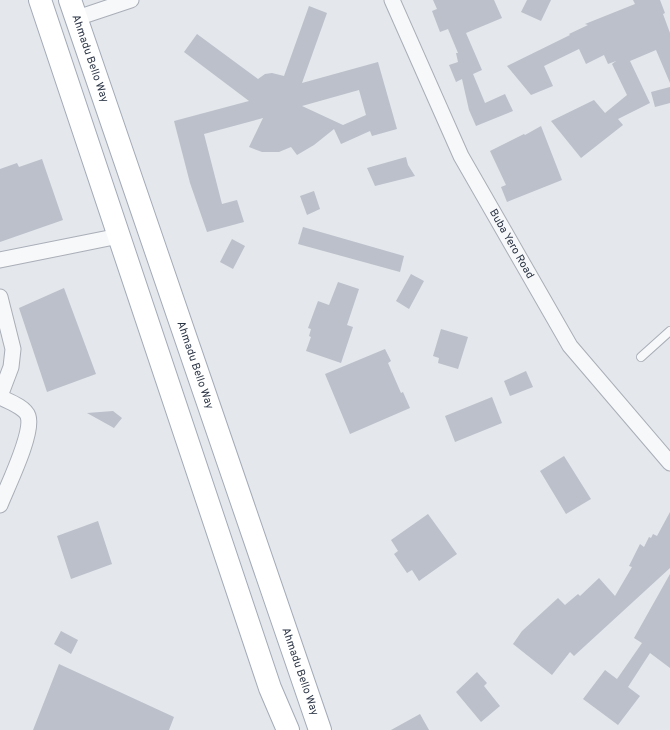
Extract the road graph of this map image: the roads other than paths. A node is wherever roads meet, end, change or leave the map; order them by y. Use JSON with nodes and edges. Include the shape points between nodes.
{"nodes":[{"id":1,"x":40,"y":0,"type":"edge"},
{"id":2,"x":131,"y":0,"type":"edge"},
{"id":3,"x":392,"y":0,"type":"edge"},
{"id":4,"x":74,"y":9,"type":"edge"},
{"id":5,"x":119,"y":236,"type":"junction"},
{"id":6,"x":0,"y":260,"type":"edge"},
{"id":7,"x":0,"y":297,"type":"edge"},
{"id":8,"x":670,"y":331,"type":"edge"},
{"id":9,"x":641,"y":357,"type":"dead end"},
{"id":10,"x":0,"y":396,"type":"edge"},
{"id":11,"x":670,"y":463,"type":"edge"},
{"id":12,"x":0,"y":505,"type":"edge"},
{"id":13,"x":288,"y":730,"type":"edge"},
{"id":14,"x":320,"y":730,"type":"edge"}],
"edges":[{"from":1,"to":5,"type":"main road"},
{"from":2,"to":4,"type":"street"},
{"from":3,"to":11,"type":"street","name":"Buba Yero Road","via":[[461,156],[570,346]]},
{"from":4,"to":14,"type":"main road","name":"Ahmadu Bello Way"},
{"from":5,"to":6,"type":"street"},
{"from":5,"to":13,"type":"main road","via":[[268,680]]},
{"from":7,"to":10,"type":"street","via":[[13,349],[11,367]]},
{"from":8,"to":9,"type":"lane"},
{"from":10,"to":12,"type":"street","via":[[22,409],[28,416],[29,426],[27,438]]}]}
